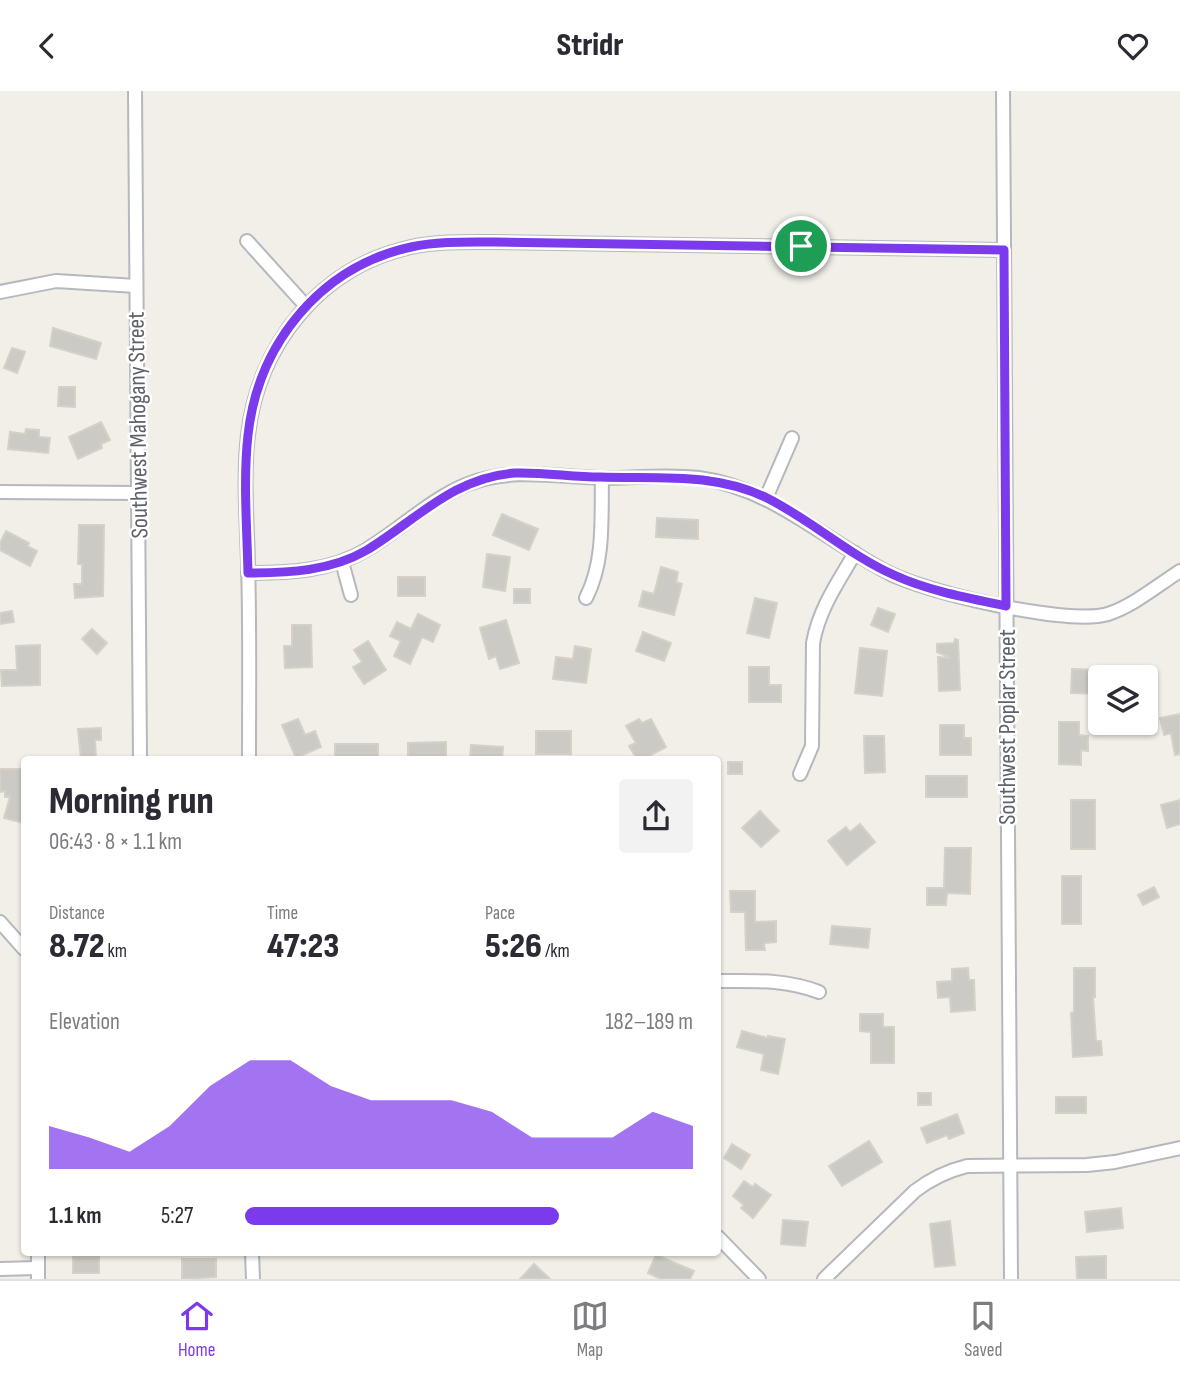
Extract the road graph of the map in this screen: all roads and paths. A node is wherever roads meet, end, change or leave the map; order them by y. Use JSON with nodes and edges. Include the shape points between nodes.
{"nodes":[{"id":1,"x":135,"y":91,"type":"edge"},
{"id":2,"x":1003,"y":91,"type":"edge"},
{"id":3,"x":247,"y":241,"type":"dead end"},
{"id":4,"x":1004,"y":250,"type":"junction"},
{"id":5,"x":136,"y":286,"type":"junction"},
{"id":6,"x":0,"y":292,"type":"edge"},
{"id":7,"x":305,"y":305,"type":"junction"},
{"id":8,"x":792,"y":437,"type":"dead end"},
{"id":9,"x":602,"y":478,"type":"junction"},
{"id":10,"x":0,"y":492,"type":"edge"},
{"id":11,"x":138,"y":493,"type":"junction"},
{"id":12,"x":766,"y":498,"type":"junction"},
{"id":13,"x":855,"y":553,"type":"junction"},
{"id":14,"x":342,"y":562,"type":"junction"},
{"id":15,"x":1180,"y":571,"type":"edge"},
{"id":16,"x":248,"y":573,"type":"junction"},
{"id":17,"x":351,"y":595,"type":"dead end"},
{"id":18,"x":586,"y":598,"type":"dead end"},
{"id":19,"x":1006,"y":606,"type":"junction"},
{"id":20,"x":140,"y":756,"type":"edge"},
{"id":21,"x":249,"y":756,"type":"edge"},
{"id":22,"x":800,"y":775,"type":"dead end"},
{"id":23,"x":0,"y":922,"type":"edge"},
{"id":24,"x":21,"y":946,"type":"edge"},
{"id":25,"x":721,"y":981,"type":"edge"},
{"id":26,"x":819,"y":992,"type":"dead end"},
{"id":27,"x":1180,"y":1148,"type":"edge"},
{"id":28,"x":1009,"y":1166,"type":"junction"},
{"id":29,"x":721,"y":1240,"type":"edge"},
{"id":30,"x":38,"y":1256,"type":"edge"},
{"id":31,"x":253,"y":1256,"type":"edge"},
{"id":32,"x":0,"y":1269,"type":"edge"},
{"id":33,"x":38,"y":1274,"type":"edge"},
{"id":34,"x":253,"y":1279,"type":"edge"},
{"id":35,"x":759,"y":1279,"type":"edge"},
{"id":36,"x":824,"y":1279,"type":"edge"},
{"id":37,"x":1011,"y":1279,"type":"edge"}],
"edges":[{"from":1,"to":5,"type":"street","name":"Southwest Mahogany Street"},
{"from":2,"to":4,"type":"street","name":"Southwest Poplar Street"},
{"from":3,"to":7,"type":"street"},
{"from":4,"to":7,"type":"street","via":[[442,243],[382,255],[354,268]]},
{"from":4,"to":19,"type":"street","name":"Southwest Poplar Street"},
{"from":5,"to":6,"type":"street","via":[[56,281]]},
{"from":5,"to":11,"type":"street","name":"Southwest Mahogany Street"},
{"from":7,"to":16,"type":"street","via":[[273,351],[251,410],[246,464]]},
{"from":8,"to":12,"type":"street"},
{"from":9,"to":12,"type":"street","via":[[699,478]]},
{"from":9,"to":14,"type":"street","via":[[516,473],[471,483],[449,492]]},
{"from":9,"to":18,"type":"street","via":[[599,561]]},
{"from":10,"to":11,"type":"street"},
{"from":11,"to":20,"type":"street","name":"Southwest Mahogany Street"},
{"from":12,"to":13,"type":"street"},
{"from":13,"to":19,"type":"street","via":[[892,575],[932,590]]},
{"from":13,"to":22,"type":"street","via":[[816,628],[812,746]]},
{"from":14,"to":16,"type":"street","via":[[292,572]]},
{"from":14,"to":17,"type":"street"},
{"from":15,"to":19,"type":"street","via":[[1110,614],[1061,616]]},
{"from":16,"to":21,"type":"street"},
{"from":19,"to":28,"type":"street","name":"Southwest Poplar Street"},
{"from":23,"to":24,"type":"street"},
{"from":25,"to":26,"type":"street","via":[[778,980]]},
{"from":27,"to":28,"type":"street","via":[[1087,1165]]},
{"from":28,"to":36,"type":"street","via":[[967,1166],[931,1179]]},
{"from":28,"to":37,"type":"street","name":"Southwest Poplar Street"},
{"from":29,"to":35,"type":"street"},
{"from":30,"to":33,"type":"street"},
{"from":31,"to":34,"type":"street"},
{"from":32,"to":33,"type":"street"}]}
